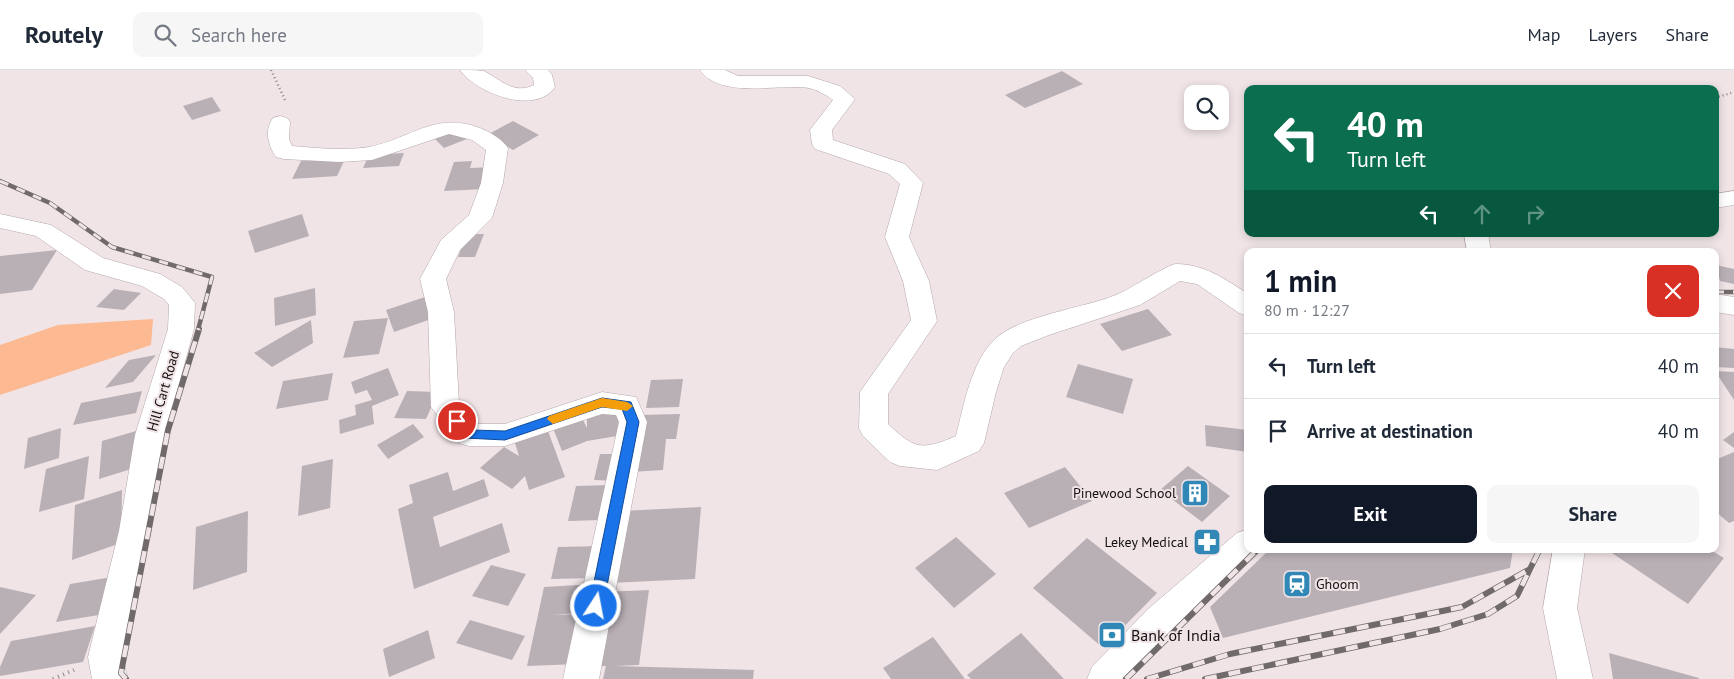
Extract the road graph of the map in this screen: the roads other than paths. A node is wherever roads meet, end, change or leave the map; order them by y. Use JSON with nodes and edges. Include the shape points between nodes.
{"nodes":[{"id":1,"x":470,"y":70,"type":"edge"},
{"id":2,"x":535,"y":70,"type":"edge"},
{"id":3,"x":710,"y":70,"type":"edge"},
{"id":4,"x":280,"y":122,"type":"road end"},
{"id":5,"x":1734,"y":198,"type":"edge"},
{"id":6,"x":1719,"y":200,"type":"edge"},
{"id":7,"x":0,"y":221,"type":"edge"},
{"id":8,"x":1244,"y":304,"type":"edge"},
{"id":9,"x":1719,"y":304,"type":"edge"},
{"id":10,"x":1734,"y":306,"type":"edge"},
{"id":11,"x":1244,"y":546,"type":"edge"},
{"id":12,"x":1568,"y":553,"type":"edge"},
{"id":13,"x":110,"y":679,"type":"edge"},
{"id":14,"x":582,"y":679,"type":"edge"},
{"id":15,"x":1105,"y":679,"type":"edge"},
{"id":16,"x":1575,"y":679,"type":"edge"}],
"edges":[{"from":1,"to":2,"type":"main road","via":[[484,82],[510,94],[534,95],[546,87],[542,75]]},
{"from":3,"to":8,"type":"main road","via":[[738,82],[805,74],[834,84],[845,99],[821,130],[823,144],[897,169],[912,184],[897,237],[916,281],[924,321],[874,392],[873,428],[900,454],[937,458],[969,443],[985,380],[1005,345],[1032,331],[1156,288],[1175,272],[1204,277]]},
{"from":4,"to":14,"type":"main road","via":[[278,139],[284,152],[329,156],[371,153],[427,132],[460,127],[481,134],[497,148],[492,182],[480,218],[450,246],[432,279],[442,312],[445,408],[469,434],[505,435],[602,403],[626,405],[633,422]]},
{"from":5,"to":6,"type":"main road"},
{"from":7,"to":13,"type":"main road","name":"Hill Cart Road","via":[[44,230],[94,264],[150,280],[173,293],[182,303],[181,329],[150,435],[135,531],[105,657]]},
{"from":9,"to":10,"type":"main road"},
{"from":11,"to":15,"type":"main road","via":[[1160,620]]},
{"from":12,"to":16,"type":"main road","via":[[1560,608]]}]}
